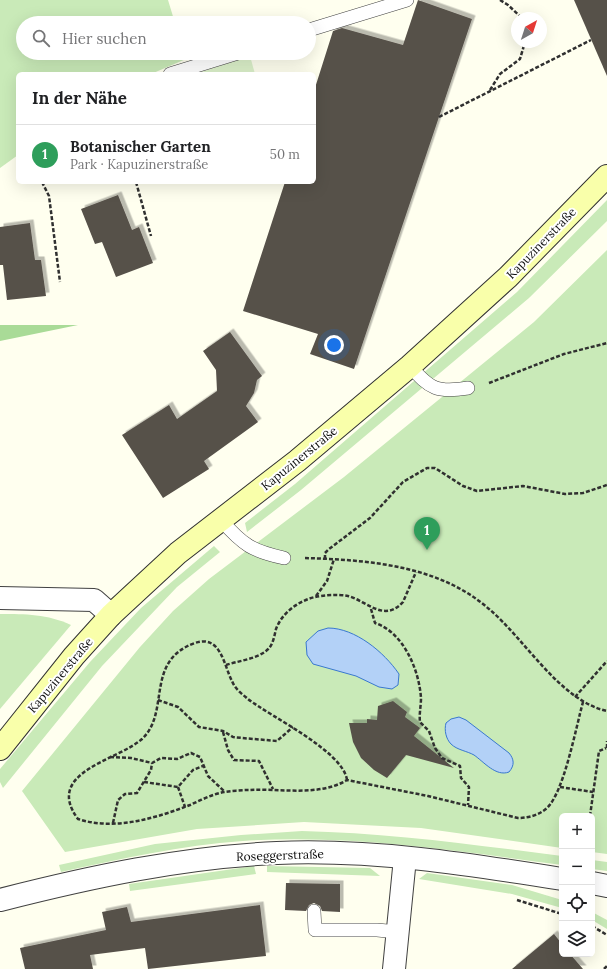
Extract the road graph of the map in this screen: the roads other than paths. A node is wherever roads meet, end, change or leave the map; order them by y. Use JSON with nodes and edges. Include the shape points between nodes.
{"nodes":[{"id":1,"x":407,"y":0,"type":"edge"},
{"id":2,"x":316,"y":28,"type":"edge"},
{"id":3,"x":215,"y":60,"type":"edge"},
{"id":4,"x":176,"y":72,"type":"edge"},
{"id":5,"x":607,"y":176,"type":"edge"},
{"id":6,"x":410,"y":366,"type":"junction"},
{"id":7,"x":468,"y":388,"type":"road end"},
{"id":8,"x":221,"y":520,"type":"junction"},
{"id":9,"x":284,"y":558,"type":"road end"},
{"id":10,"x":0,"y":598,"type":"edge"},
{"id":11,"x":111,"y":615,"type":"junction"},
{"id":12,"x":0,"y":749,"type":"edge"},
{"id":13,"x":406,"y":858,"type":"junction"},
{"id":14,"x":559,"y":879,"type":"edge"},
{"id":15,"x":595,"y":884,"type":"edge"},
{"id":16,"x":607,"y":886,"type":"edge"},
{"id":17,"x":0,"y":900,"type":"edge"},
{"id":18,"x":314,"y":911,"type":"dead end"},
{"id":19,"x":398,"y":932,"type":"junction"},
{"id":20,"x":394,"y":969,"type":"edge"}],
"edges":[{"from":1,"to":2,"type":"lane"},
{"from":3,"to":4,"type":"lane"},
{"from":5,"to":6,"type":"street","name":"Kapuzinerstraße","via":[[508,277]]},
{"from":6,"to":7,"type":"lane","via":[[431,386],[445,390]]},
{"from":6,"to":8,"type":"street","name":"Kapuzinerstraße","via":[[297,461]]},
{"from":8,"to":9,"type":"lane","via":[[253,549]]},
{"from":8,"to":11,"type":"street","name":"Kapuzinerstraße","via":[[178,554]]},
{"from":10,"to":11,"type":"street","via":[[94,600]]},
{"from":11,"to":12,"type":"street","name":"Kapuzinerstraße","via":[[74,656]]},
{"from":13,"to":14,"type":"street","name":"Roseggerstraße"},
{"from":13,"to":17,"type":"street","name":"Roseggerstraße","via":[[342,853],[277,853],[194,860]]},
{"from":13,"to":19,"type":"street"},
{"from":15,"to":16,"type":"street"},
{"from":18,"to":19,"type":"lane","via":[[315,930]]},
{"from":19,"to":20,"type":"street"}]}
